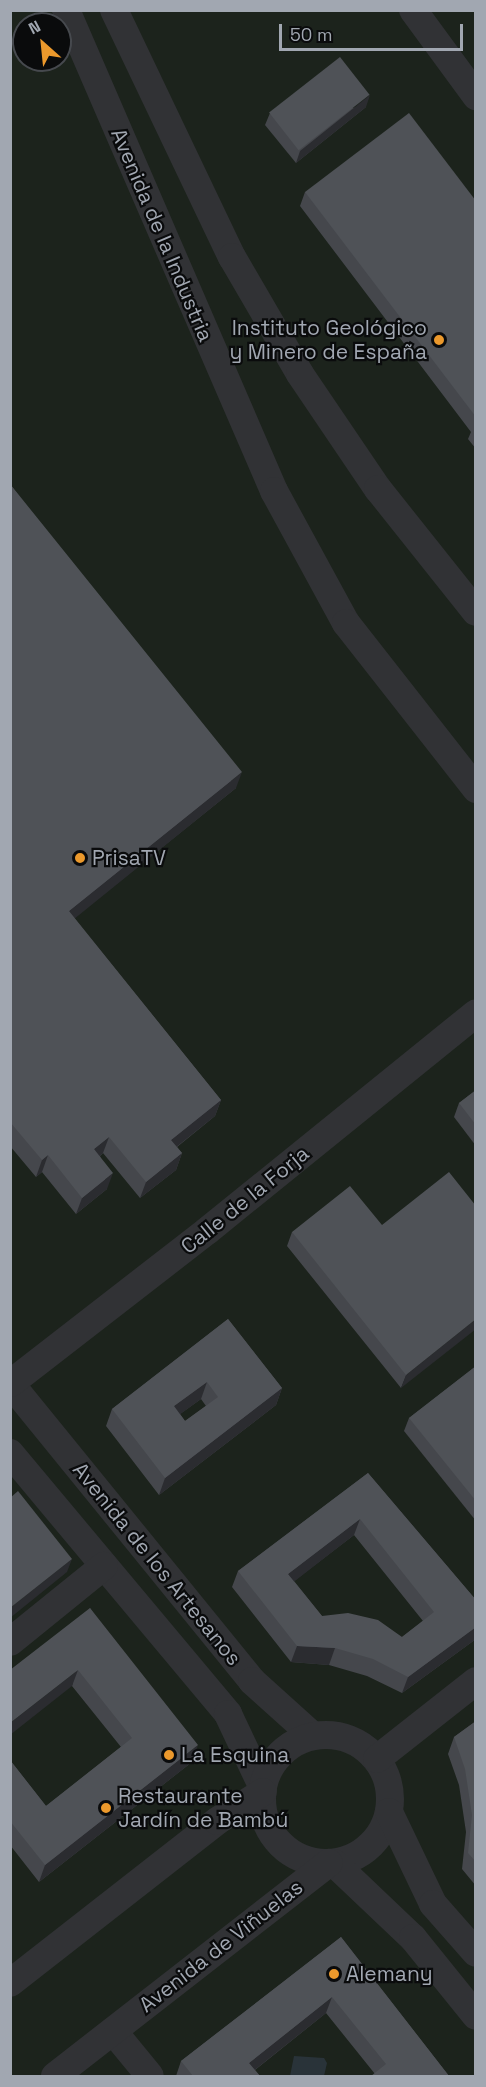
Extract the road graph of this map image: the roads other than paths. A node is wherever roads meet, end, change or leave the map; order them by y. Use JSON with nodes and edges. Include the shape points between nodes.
{"nodes":[{"id":1,"x":66,"y":10,"type":"edge"},
{"id":2,"x":114,"y":10,"type":"edge"},
{"id":3,"x":413,"y":10,"type":"edge"},
{"id":4,"x":476,"y":96,"type":"edge"},
{"id":5,"x":476,"y":612,"type":"edge"},
{"id":6,"x":476,"y":789,"type":"edge"},
{"id":7,"x":476,"y":1013,"type":"edge"},
{"id":8,"x":11,"y":1383,"type":"edge"},
{"id":9,"x":10,"y":1453,"type":"edge"},
{"id":10,"x":104,"y":1566,"type":"junction"},
{"id":11,"x":10,"y":1642,"type":"edge"},
{"id":12,"x":476,"y":1681,"type":"edge"},
{"id":13,"x":313,"y":1736,"type":"junction"},
{"id":14,"x":377,"y":1759,"type":"junction"},
{"id":15,"x":263,"y":1790,"type":"junction"},
{"id":16,"x":389,"y":1812,"type":"junction"},
{"id":17,"x":331,"y":1863,"type":"junction"},
{"id":18,"x":476,"y":1953,"type":"edge"},
{"id":19,"x":10,"y":1983,"type":"edge"},
{"id":20,"x":476,"y":2016,"type":"edge"},
{"id":21,"x":113,"y":2031,"type":"junction"},
{"id":22,"x":56,"y":2076,"type":"edge"},
{"id":23,"x":150,"y":2076,"type":"edge"}],
"edges":[{"from":1,"to":6,"type":"street","name":"Avenida de la Industria","via":[[274,491],[346,623]]},
{"from":2,"to":5,"type":"street","via":[[232,257],[300,374],[378,489]]},
{"from":3,"to":4,"type":"street"},
{"from":7,"to":8,"type":"street","name":"Calle de la Forja","via":[[207,1232]]},
{"from":8,"to":13,"type":"street","name":"Avenida de los Artesanos","via":[[252,1681]]},
{"from":9,"to":10,"type":"street","name":"Avenida de los Artesanos"},
{"from":10,"to":11,"type":"street"},
{"from":10,"to":15,"type":"street","name":"Avenida de los Artesanos","via":[[228,1714]]},
{"from":12,"to":14,"type":"street"},
{"from":13,"to":14,"type":"street","via":[[348,1738]]},
{"from":13,"to":15,"type":"street","via":[[292,1745],[275,1760]]},
{"from":14,"to":16,"type":"street","via":[[386,1775]]},
{"from":15,"to":17,"type":"street","via":[[263,1812],[272,1834],[284,1848],[299,1857]]},
{"from":15,"to":19,"type":"street","via":[[217,1821]]},
{"from":16,"to":17,"type":"street","via":[[384,1827],[364,1851]]},
{"from":16,"to":18,"type":"street","via":[[433,1904]]},
{"from":17,"to":20,"type":"street","via":[[413,1938]]},
{"from":17,"to":21,"type":"street","name":"Avenida de Viñuelas"},
{"from":21,"to":22,"type":"street","name":"Avenida de Viñuelas"},
{"from":21,"to":23,"type":"street"}]}
